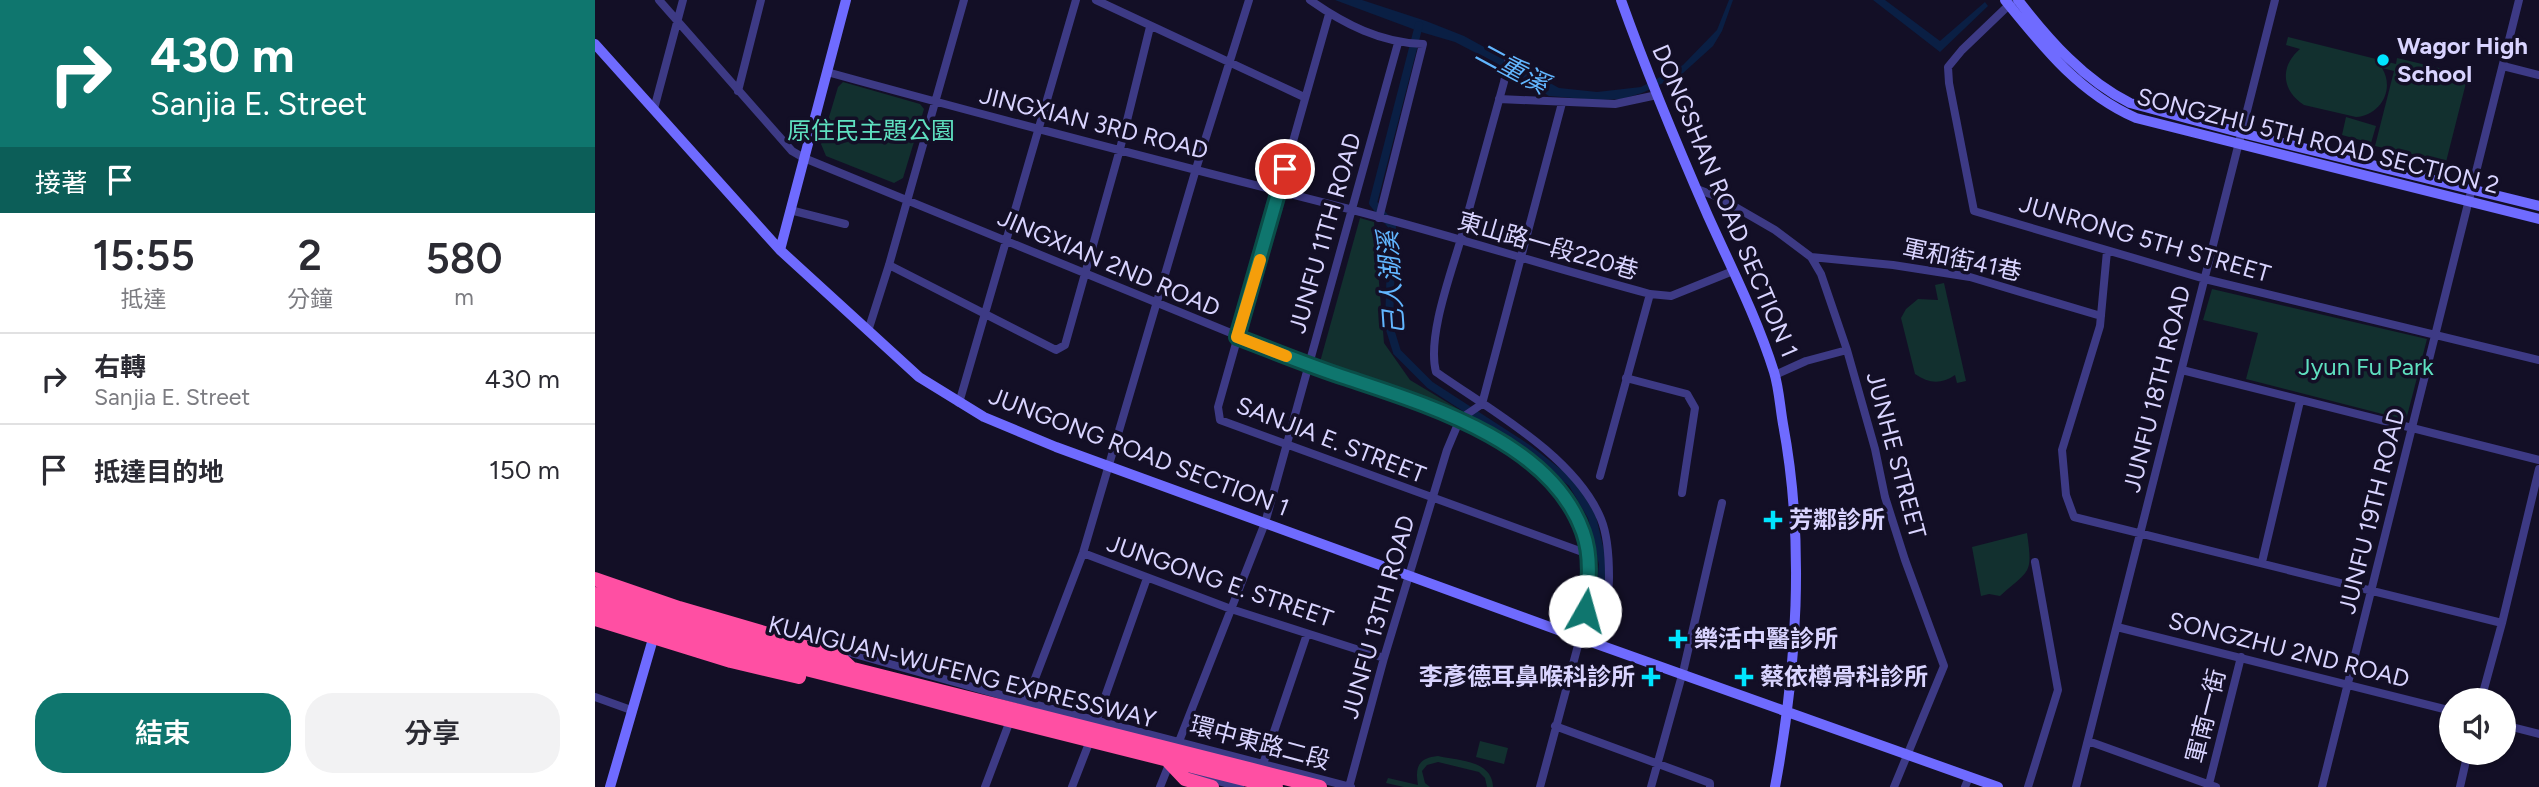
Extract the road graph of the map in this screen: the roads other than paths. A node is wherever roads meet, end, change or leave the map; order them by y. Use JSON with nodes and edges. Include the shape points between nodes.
{"nodes":[{"id":1,"x":659,"y":0,"type":"edge"},
{"id":2,"x":683,"y":0,"type":"edge"},
{"id":3,"x":761,"y":0,"type":"edge"},
{"id":4,"x":846,"y":0,"type":"edge"},
{"id":5,"x":964,"y":0,"type":"edge"},
{"id":6,"x":1076,"y":0,"type":"edge"},
{"id":7,"x":1096,"y":0,"type":"edge"},
{"id":8,"x":1249,"y":0,"type":"edge"},
{"id":9,"x":1310,"y":0,"type":"edge"},
{"id":10,"x":1621,"y":0,"type":"edge"},
{"id":11,"x":2275,"y":0,"type":"edge"},
{"id":12,"x":2519,"y":0,"type":"edge"},
{"id":13,"x":2012,"y":1,"type":"edge"},
{"id":14,"x":1329,"y":14,"type":"junction"},
{"id":15,"x":677,"y":21,"type":"junction"},
{"id":16,"x":1150,"y":27,"type":"junction"},
{"id":17,"x":1398,"y":43,"type":"junction"},
{"id":18,"x":595,"y":44,"type":"edge"},
{"id":19,"x":1509,"y":58,"type":"dead end"},
{"id":20,"x":1230,"y":60,"type":"junction"},
{"id":21,"x":2503,"y":66,"type":"junction"},
{"id":22,"x":827,"y":72,"type":"junction"},
{"id":23,"x":2539,"y":75,"type":"edge"},
{"id":24,"x":738,"y":91,"type":"junction"},
{"id":25,"x":1657,"y":95,"type":"junction"},
{"id":26,"x":1304,"y":97,"type":"junction"},
{"id":27,"x":1499,"y":99,"type":"junction"},
{"id":28,"x":935,"y":102,"type":"junction"},
{"id":29,"x":1562,"y":103,"type":"junction"},
{"id":30,"x":654,"y":108,"type":"junction"},
{"id":31,"x":1039,"y":130,"type":"junction"},
{"id":32,"x":2242,"y":133,"type":"junction"},
{"id":33,"x":2238,"y":145,"type":"junction"},
{"id":34,"x":1120,"y":149,"type":"junction"},
{"id":35,"x":804,"y":158,"type":"junction"},
{"id":36,"x":1196,"y":169,"type":"junction"},
{"id":37,"x":1697,"y":189,"type":"junction"},
{"id":38,"x":2473,"y":190,"type":"junction"},
{"id":39,"x":1279,"y":192,"type":"junction"},
{"id":40,"x":908,"y":199,"type":"junction"},
{"id":41,"x":2470,"y":202,"type":"junction"},
{"id":42,"x":2539,"y":206,"type":"edge"},
{"id":43,"x":1352,"y":210,"type":"junction"},
{"id":44,"x":790,"y":211,"type":"junction"},
{"id":45,"x":1379,"y":218,"type":"junction"},
{"id":46,"x":2539,"y":219,"type":"edge"},
{"id":47,"x":845,"y":224,"type":"dead end"},
{"id":48,"x":1005,"y":241,"type":"junction"},
{"id":49,"x":1461,"y":241,"type":"junction"},
{"id":50,"x":780,"y":250,"type":"junction"},
{"id":51,"x":2107,"y":251,"type":"junction"},
{"id":52,"x":1521,"y":257,"type":"junction"},
{"id":53,"x":1811,"y":257,"type":"junction"},
{"id":54,"x":889,"y":265,"type":"junction"},
{"id":55,"x":1733,"y":271,"type":"junction"},
{"id":56,"x":1085,"y":273,"type":"junction"},
{"id":57,"x":2205,"y":279,"type":"junction"},
{"id":58,"x":1650,"y":294,"type":"junction"},
{"id":59,"x":1157,"y":304,"type":"junction"},
{"id":60,"x":985,"y":312,"type":"junction"},
{"id":61,"x":2101,"y":316,"type":"junction"},
{"id":62,"x":868,"y":331,"type":"junction"},
{"id":63,"x":2436,"y":334,"type":"junction"},
{"id":64,"x":1237,"y":337,"type":"junction"},
{"id":65,"x":1847,"y":350,"type":"junction"},
{"id":66,"x":2539,"y":360,"type":"edge"},
{"id":67,"x":1309,"y":365,"type":"junction"},
{"id":68,"x":2182,"y":370,"type":"junction"},
{"id":69,"x":1775,"y":375,"type":"junction"},
{"id":70,"x":1626,"y":378,"type":"junction"},
{"id":71,"x":2300,"y":401,"type":"junction"},
{"id":72,"x":959,"y":403,"type":"junction"},
{"id":73,"x":1482,"y":405,"type":"junction"},
{"id":74,"x":1460,"y":419,"type":"junction"},
{"id":75,"x":2412,"y":428,"type":"junction"},
{"id":76,"x":1287,"y":444,"type":"junction"},
{"id":77,"x":2539,"y":460,"type":"edge"},
{"id":78,"x":1108,"y":466,"type":"junction"},
{"id":79,"x":2539,"y":469,"type":"edge"},
{"id":80,"x":1600,"y":476,"type":"dead end"},
{"id":81,"x":1682,"y":493,"type":"dead end"},
{"id":82,"x":1433,"y":499,"type":"junction"},
{"id":83,"x":1722,"y":503,"type":"dead end"},
{"id":84,"x":1265,"y":523,"type":"junction"},
{"id":85,"x":2141,"y":534,"type":"junction"},
{"id":86,"x":1083,"y":553,"type":"junction"},
{"id":87,"x":1588,"y":554,"type":"junction"},
{"id":88,"x":2035,"y":562,"type":"dead end"},
{"id":89,"x":2262,"y":562,"type":"junction"},
{"id":90,"x":1408,"y":575,"type":"junction"},
{"id":91,"x":595,"y":577,"type":"edge"},
{"id":92,"x":1147,"y":578,"type":"junction"},
{"id":93,"x":2373,"y":590,"type":"junction"},
{"id":94,"x":595,"y":594,"type":"edge"},
{"id":95,"x":667,"y":598,"type":"junction"},
{"id":96,"x":1231,"y":609,"type":"junction"},
{"id":97,"x":595,"y":610,"type":"edge"},
{"id":98,"x":595,"y":619,"type":"edge"},
{"id":99,"x":2502,"y":623,"type":"junction"},
{"id":100,"x":595,"y":626,"type":"edge"},
{"id":101,"x":2117,"y":626,"type":"junction"},
{"id":102,"x":655,"y":633,"type":"junction"},
{"id":103,"x":1307,"y":634,"type":"junction"},
{"id":104,"x":1580,"y":638,"type":"junction"},
{"id":105,"x":1600,"y":645,"type":"junction"},
{"id":106,"x":1384,"y":657,"type":"junction"},
{"id":107,"x":2241,"y":657,"type":"junction"},
{"id":108,"x":852,"y":669,"type":"junction"},
{"id":109,"x":1682,"y":674,"type":"junction"},
{"id":110,"x":2349,"y":685,"type":"junction"},
{"id":111,"x":2484,"y":688,"type":"edge"},
{"id":112,"x":893,"y":691,"type":"junction"},
{"id":113,"x":595,"y":697,"type":"edge"},
{"id":114,"x":1026,"y":702,"type":"junction"},
{"id":115,"x":2439,"y":708,"type":"edge"},
{"id":116,"x":632,"y":710,"type":"junction"},
{"id":117,"x":1786,"y":712,"type":"junction"},
{"id":118,"x":1097,"y":721,"type":"junction"},
{"id":119,"x":1008,"y":726,"type":"junction"},
{"id":120,"x":1555,"y":726,"type":"junction"},
{"id":121,"x":2516,"y":728,"type":"edge"},
{"id":122,"x":2539,"y":734,"type":"edge"},
{"id":123,"x":2088,"y":741,"type":"junction"},
{"id":124,"x":1179,"y":742,"type":"junction"},
{"id":125,"x":1087,"y":747,"type":"junction"},
{"id":126,"x":1906,"y":755,"type":"junction"},
{"id":127,"x":1167,"y":763,"type":"junction"},
{"id":128,"x":1656,"y":764,"type":"junction"},
{"id":129,"x":1262,"y":765,"type":"junction"},
{"id":130,"x":2465,"y":765,"type":"edge"},
{"id":131,"x":1967,"y":782,"type":"edge"},
{"id":132,"x":2213,"y":786,"type":"edge"},
{"id":133,"x":610,"y":787,"type":"edge"},
{"id":134,"x":985,"y":787,"type":"edge"},
{"id":135,"x":1072,"y":787,"type":"edge"},
{"id":136,"x":1160,"y":787,"type":"edge"},
{"id":137,"x":1212,"y":787,"type":"edge"},
{"id":138,"x":1240,"y":787,"type":"edge"},
{"id":139,"x":1255,"y":787,"type":"edge"},
{"id":140,"x":1276,"y":787,"type":"edge"},
{"id":141,"x":1319,"y":787,"type":"edge"},
{"id":142,"x":1350,"y":787,"type":"edge"},
{"id":143,"x":1540,"y":787,"type":"edge"},
{"id":144,"x":1651,"y":787,"type":"edge"},
{"id":145,"x":1710,"y":787,"type":"edge"},
{"id":146,"x":1775,"y":787,"type":"edge"},
{"id":147,"x":1894,"y":787,"type":"edge"},
{"id":148,"x":1998,"y":787,"type":"edge"},
{"id":149,"x":2028,"y":787,"type":"edge"},
{"id":150,"x":2076,"y":787,"type":"edge"},
{"id":151,"x":2322,"y":787,"type":"edge"},
{"id":152,"x":2460,"y":787,"type":"edge"}],
"edges":[{"from":1,"to":15,"type":"street","name":"JINGXIAN 2ND ROAD"},
{"from":2,"to":15,"type":"street"},
{"from":3,"to":24,"type":"street"},
{"from":4,"to":22,"type":"main road"},
{"from":5,"to":28,"type":"street"},
{"from":6,"to":31,"type":"street"},
{"from":7,"to":16,"type":"street"},
{"from":8,"to":20,"type":"street"},
{"from":9,"to":14,"type":"street"},
{"from":10,"to":25,"type":"main road","name":"DONGSHAN ROAD SECTION 1"},
{"from":11,"to":32,"type":"street","name":"JUNFU 18TH ROAD"},
{"from":12,"to":21,"type":"street","name":"JUNFU 19TH ROAD"},
{"from":13,"to":32,"type":"main road","name":"SONGZHU 5TH ROAD SECTION 2","via":[[2075,64],[2114,95]]},
{"from":13,"to":33,"type":"main road","name":"SONGZHU 5TH ROAD SECTION 2","via":[[2053,59],[2097,98],[2136,118]]},
{"from":13,"to":51,"type":"street","name":"JUNRONG 5TH STREET","via":[[1948,67],[1974,211]]},
{"from":14,"to":17,"type":"street"},
{"from":14,"to":26,"type":"street","name":"SANJIA E. STREET"},
{"from":15,"to":24,"type":"street","name":"JINGXIAN 2ND ROAD"},
{"from":15,"to":30,"type":"street"},
{"from":16,"to":20,"type":"street"},
{"from":16,"to":34,"type":"street"},
{"from":17,"to":43,"type":"street","name":"JUNFU 11TH ROAD"},
{"from":17,"to":45,"type":"street","via":[[1423,44]]},
{"from":18,"to":30,"type":"main road","name":"JUNGONG ROAD SECTION 1"},
{"from":19,"to":27,"type":"street"},
{"from":20,"to":26,"type":"street"},
{"from":20,"to":36,"type":"street"},
{"from":21,"to":23,"type":"street"},
{"from":21,"to":38,"type":"street","name":"JUNFU 19TH ROAD"},
{"from":22,"to":28,"type":"street","name":"JINGXIAN 3RD ROAD"},
{"from":22,"to":35,"type":"main road"},
{"from":24,"to":35,"type":"street","name":"JINGXIAN 2ND ROAD","via":[[792,151]]},
{"from":25,"to":29,"type":"street","via":[[1615,104]]},
{"from":25,"to":37,"type":"main road","name":"DONGSHAN ROAD SECTION 1"},
{"from":26,"to":39,"type":"street","name":"SANJIA E. STREET"},
{"from":27,"to":29,"type":"street"},
{"from":27,"to":49,"type":"street"},
{"from":28,"to":31,"type":"street","name":"JINGXIAN 3RD ROAD"},
{"from":28,"to":40,"type":"street"},
{"from":29,"to":52,"type":"street"},
{"from":30,"to":50,"type":"main road","name":"JUNGONG ROAD SECTION 1"},
{"from":31,"to":34,"type":"street","name":"JINGXIAN 3RD ROAD"},
{"from":31,"to":48,"type":"street"},
{"from":32,"to":33,"type":"street","name":"JUNFU 18TH ROAD"},
{"from":32,"to":38,"type":"main road","name":"SONGZHU 5TH ROAD SECTION 2"},
{"from":33,"to":41,"type":"main road","name":"SONGZHU 5TH ROAD SECTION 2"},
{"from":33,"to":57,"type":"street","name":"JUNFU 18TH ROAD"},
{"from":34,"to":36,"type":"street","name":"JINGXIAN 3RD ROAD"},
{"from":34,"to":56,"type":"street"},
{"from":35,"to":40,"type":"street","name":"JINGXIAN 2ND ROAD"},
{"from":35,"to":44,"type":"main road"},
{"from":36,"to":39,"type":"street","name":"JINGXIAN 3RD ROAD"},
{"from":36,"to":59,"type":"street"},
{"from":37,"to":53,"type":"street","name":"JUNHE STREET","via":[[1775,230]]},
{"from":37,"to":55,"type":"main road","name":"DONGSHAN ROAD SECTION 1"},
{"from":38,"to":41,"type":"street","name":"JUNFU 19TH ROAD"},
{"from":38,"to":42,"type":"main road","name":"SONGZHU 5TH ROAD SECTION 2"},
{"from":39,"to":43,"type":"street","name":"JINGXIAN 3RD ROAD"},
{"from":39,"to":64,"type":"street","name":"SANJIA E. STREET"},
{"from":40,"to":48,"type":"street","name":"JINGXIAN 2ND ROAD"},
{"from":40,"to":54,"type":"street"},
{"from":41,"to":46,"type":"main road","name":"SONGZHU 5TH ROAD SECTION 2"},
{"from":41,"to":63,"type":"street","name":"JUNFU 19TH ROAD"},
{"from":43,"to":45,"type":"street","name":"東山路一段220巷"},
{"from":43,"to":67,"type":"street","name":"JUNFU 11TH ROAD"},
{"from":44,"to":47,"type":"street"},
{"from":44,"to":50,"type":"main road"},
{"from":45,"to":49,"type":"street","name":"東山路一段220巷"},
{"from":48,"to":56,"type":"street","name":"JINGXIAN 2ND ROAD"},
{"from":48,"to":60,"type":"street"},
{"from":49,"to":52,"type":"street","name":"東山路一段220巷"},
{"from":49,"to":73,"type":"street","via":[[1433,361],[1436,372]]},
{"from":50,"to":62,"type":"main road","name":"JUNGONG ROAD SECTION 1"},
{"from":51,"to":57,"type":"street","name":"JUNRONG 5TH STREET"},
{"from":51,"to":61,"type":"street"},
{"from":52,"to":58,"type":"street","name":"東山路一段220巷"},
{"from":52,"to":73,"type":"street"},
{"from":53,"to":61,"type":"street","name":"軍和街41巷","via":[[1970,277]]},
{"from":53,"to":65,"type":"street","name":"JUNHE STREET"},
{"from":54,"to":60,"type":"street"},
{"from":54,"to":62,"type":"street"},
{"from":55,"to":58,"type":"street","name":"東山路一段220巷","via":[[1671,296]]},
{"from":55,"to":69,"type":"main road","name":"DONGSHAN ROAD SECTION 1"},
{"from":56,"to":59,"type":"street","name":"JINGXIAN 2ND ROAD"},
{"from":56,"to":60,"type":"street","via":[[1068,337],[1056,350]]},
{"from":57,"to":63,"type":"street","name":"JUNRONG 5TH STREET"},
{"from":57,"to":68,"type":"street","name":"JUNFU 18TH ROAD"},
{"from":58,"to":70,"type":"street"},
{"from":59,"to":64,"type":"street","name":"JINGXIAN 2ND ROAD"},
{"from":59,"to":78,"type":"street"},
{"from":60,"to":72,"type":"street"},
{"from":61,"to":85,"type":"street","via":[[2062,450],[2066,495],[2074,517]]},
{"from":62,"to":72,"type":"main road","name":"JUNGONG ROAD SECTION 1","via":[[919,377]]},
{"from":63,"to":66,"type":"street","name":"JUNRONG 5TH STREET"},
{"from":63,"to":75,"type":"street","name":"JUNFU 19TH ROAD"},
{"from":64,"to":67,"type":"street","name":"JINGXIAN 2ND ROAD"},
{"from":64,"to":76,"type":"street","name":"SANJIA E. STREET","via":[[1218,407],[1220,420]]},
{"from":65,"to":69,"type":"street"},
{"from":65,"to":126,"type":"street","name":"JUNHE STREET","via":[[1885,497],[1944,666]]},
{"from":67,"to":74,"type":"street","name":"JINGXIAN 2ND ROAD"},
{"from":67,"to":76,"type":"street","name":"JUNFU 11TH ROAD"},
{"from":68,"to":71,"type":"street"},
{"from":68,"to":85,"type":"street","name":"JUNFU 18TH ROAD"},
{"from":69,"to":117,"type":"main road","name":"DONGSHAN ROAD SECTION 1","via":[[1794,512],[1794,630]]},
{"from":70,"to":80,"type":"street"},
{"from":70,"to":81,"type":"street","via":[[1687,394],[1695,408]]},
{"from":71,"to":75,"type":"street"},
{"from":71,"to":89,"type":"street"},
{"from":72,"to":78,"type":"main road","name":"JUNGONG ROAD SECTION 1","via":[[1010,429]]},
{"from":73,"to":74,"type":"street"},
{"from":73,"to":105,"type":"street","via":[[1569,471],[1601,520],[1609,578]]},
{"from":74,"to":82,"type":"street","name":"JUNFU 13TH ROAD"},
{"from":74,"to":87,"type":"street","name":"JINGXIAN 2ND ROAD","via":[[1552,482],[1575,514]]},
{"from":75,"to":77,"type":"street"},
{"from":75,"to":93,"type":"street","name":"JUNFU 19TH ROAD"},
{"from":76,"to":82,"type":"street","name":"SANJIA E. STREET"},
{"from":76,"to":84,"type":"street","name":"JUNFU 11TH ROAD"},
{"from":78,"to":84,"type":"main road","name":"JUNGONG ROAD SECTION 1"},
{"from":78,"to":86,"type":"street"},
{"from":79,"to":99,"type":"street"},
{"from":82,"to":87,"type":"street","name":"SANJIA E. STREET"},
{"from":82,"to":90,"type":"street","name":"JUNFU 13TH ROAD"},
{"from":83,"to":109,"type":"street"},
{"from":84,"to":90,"type":"main road","name":"JUNGONG ROAD SECTION 1"},
{"from":84,"to":96,"type":"street","name":"JUNFU 11TH ROAD"},
{"from":85,"to":89,"type":"street"},
{"from":85,"to":101,"type":"street","name":"JUNFU 18TH ROAD"},
{"from":86,"to":92,"type":"street","name":"JUNGONG E. STREET"},
{"from":86,"to":114,"type":"street"},
{"from":87,"to":104,"type":"street","name":"JINGXIAN 2ND ROAD","via":[[1588,592]]},
{"from":88,"to":149,"type":"street","via":[[2058,690]]},
{"from":89,"to":93,"type":"street"},
{"from":90,"to":104,"type":"main road","name":"JUNGONG ROAD SECTION 1"},
{"from":90,"to":106,"type":"street","name":"JUNFU 13TH ROAD"},
{"from":91,"to":95,"type":"street","name":"環中東路二段"},
{"from":91,"to":108,"type":"highway","bridge":true,"via":[[679,608],[836,654]]},
{"from":92,"to":96,"type":"street","name":"JUNGONG E. STREET"},
{"from":92,"to":118,"type":"street"},
{"from":93,"to":99,"type":"street"},
{"from":93,"to":110,"type":"street","name":"JUNFU 19TH ROAD"},
{"from":94,"to":108,"type":"highway","name":"KUAIGUAN-WUFENG EXPRESSWAY","bridge":true},
{"from":95,"to":102,"type":"main road"},
{"from":95,"to":114,"type":"street","name":"環中東路二段"},
{"from":96,"to":103,"type":"street","name":"JUNGONG E. STREET"},
{"from":96,"to":124,"type":"street","name":"JUNFU 11TH ROAD"},
{"from":97,"to":102,"type":"street","name":"環中東路二段"},
{"from":97,"to":112,"type":"highway","name":"KUAIGUAN-WUFENG EXPRESSWAY","bridge":true},
{"from":98,"to":112,"type":"highway","bridge":true,"via":[[731,661],[840,687]]},
{"from":99,"to":111,"type":"street"},
{"from":100,"to":102,"type":"street","name":"環中東路二段","via":[[614,632]]},
{"from":101,"to":107,"type":"street","name":"SONGZHU 2ND ROAD"},
{"from":101,"to":123,"type":"street","name":"JUNFU 18TH ROAD"},
{"from":102,"to":116,"type":"main road"},
{"from":102,"to":119,"type":"street","name":"環中東路二段"},
{"from":103,"to":106,"type":"street","name":"JUNGONG E. STREET"},
{"from":103,"to":129,"type":"street"},
{"from":104,"to":105,"type":"main road","name":"JUNGONG ROAD SECTION 1"},
{"from":104,"to":120,"type":"street","name":"JINGXIAN 2ND ROAD"},
{"from":105,"to":109,"type":"main road","name":"JUNGONG ROAD SECTION 1"},
{"from":106,"to":142,"type":"street","name":"JUNFU 13TH ROAD"},
{"from":107,"to":110,"type":"street","name":"SONGZHU 2ND ROAD"},
{"from":107,"to":132,"type":"street","name":"軍南一街"},
{"from":108,"to":141,"type":"highway","name":"KUAIGUAN-WUFENG EXPRESSWAY","bridge":true},
{"from":109,"to":117,"type":"main road","name":"JUNGONG ROAD SECTION 1"},
{"from":109,"to":128,"type":"street"},
{"from":110,"to":115,"type":"street","name":"SONGZHU 2ND ROAD"},
{"from":110,"to":151,"type":"street","name":"JUNFU 19TH ROAD"},
{"from":112,"to":127,"type":"highway","name":"KUAIGUAN-WUFENG EXPRESSWAY","bridge":true},
{"from":113,"to":116,"type":"street"},
{"from":114,"to":118,"type":"street","name":"環中東路二段"},
{"from":114,"to":119,"type":"street"},
{"from":116,"to":133,"type":"main road"},
{"from":117,"to":126,"type":"main road","name":"JUNGONG ROAD SECTION 1"},
{"from":117,"to":146,"type":"main road","name":"DONGSHAN ROAD SECTION 1"},
{"from":118,"to":124,"type":"street","name":"環中東路二段"},
{"from":118,"to":125,"type":"street"},
{"from":119,"to":125,"type":"street","name":"環中東路二段"},
{"from":119,"to":134,"type":"street"},
{"from":120,"to":128,"type":"street"},
{"from":120,"to":143,"type":"street","name":"JINGXIAN 2ND ROAD"},
{"from":121,"to":122,"type":"street"},
{"from":123,"to":132,"type":"street"},
{"from":123,"to":150,"type":"street","name":"JUNFU 18TH ROAD"},
{"from":124,"to":127,"type":"street","name":"JUNFU 11TH ROAD"},
{"from":124,"to":129,"type":"street","name":"環中東路二段"},
{"from":125,"to":127,"type":"street","name":"環中東路二段"},
{"from":125,"to":135,"type":"street"},
{"from":126,"to":131,"type":"main road","name":"JUNGONG ROAD SECTION 1"},
{"from":126,"to":147,"type":"street","name":"JUNHE STREET"},
{"from":127,"to":136,"type":"street","name":"JUNFU 11TH ROAD"},
{"from":127,"to":137,"type":"highway","bridge":true,"via":[[1185,779]]},
{"from":127,"to":138,"type":"street","name":"環中東路二段"},
{"from":127,"to":140,"type":"highway","name":"KUAIGUAN-WUFENG EXPRESSWAY","bridge":true},
{"from":128,"to":144,"type":"street"},
{"from":128,"to":145,"type":"street","via":[[1710,783]]},
{"from":129,"to":139,"type":"street"},
{"from":129,"to":142,"type":"street","name":"環中東路二段"},
{"from":130,"to":152,"type":"street"},
{"from":131,"to":148,"type":"main road","name":"JUNGONG ROAD SECTION 1"}]}
